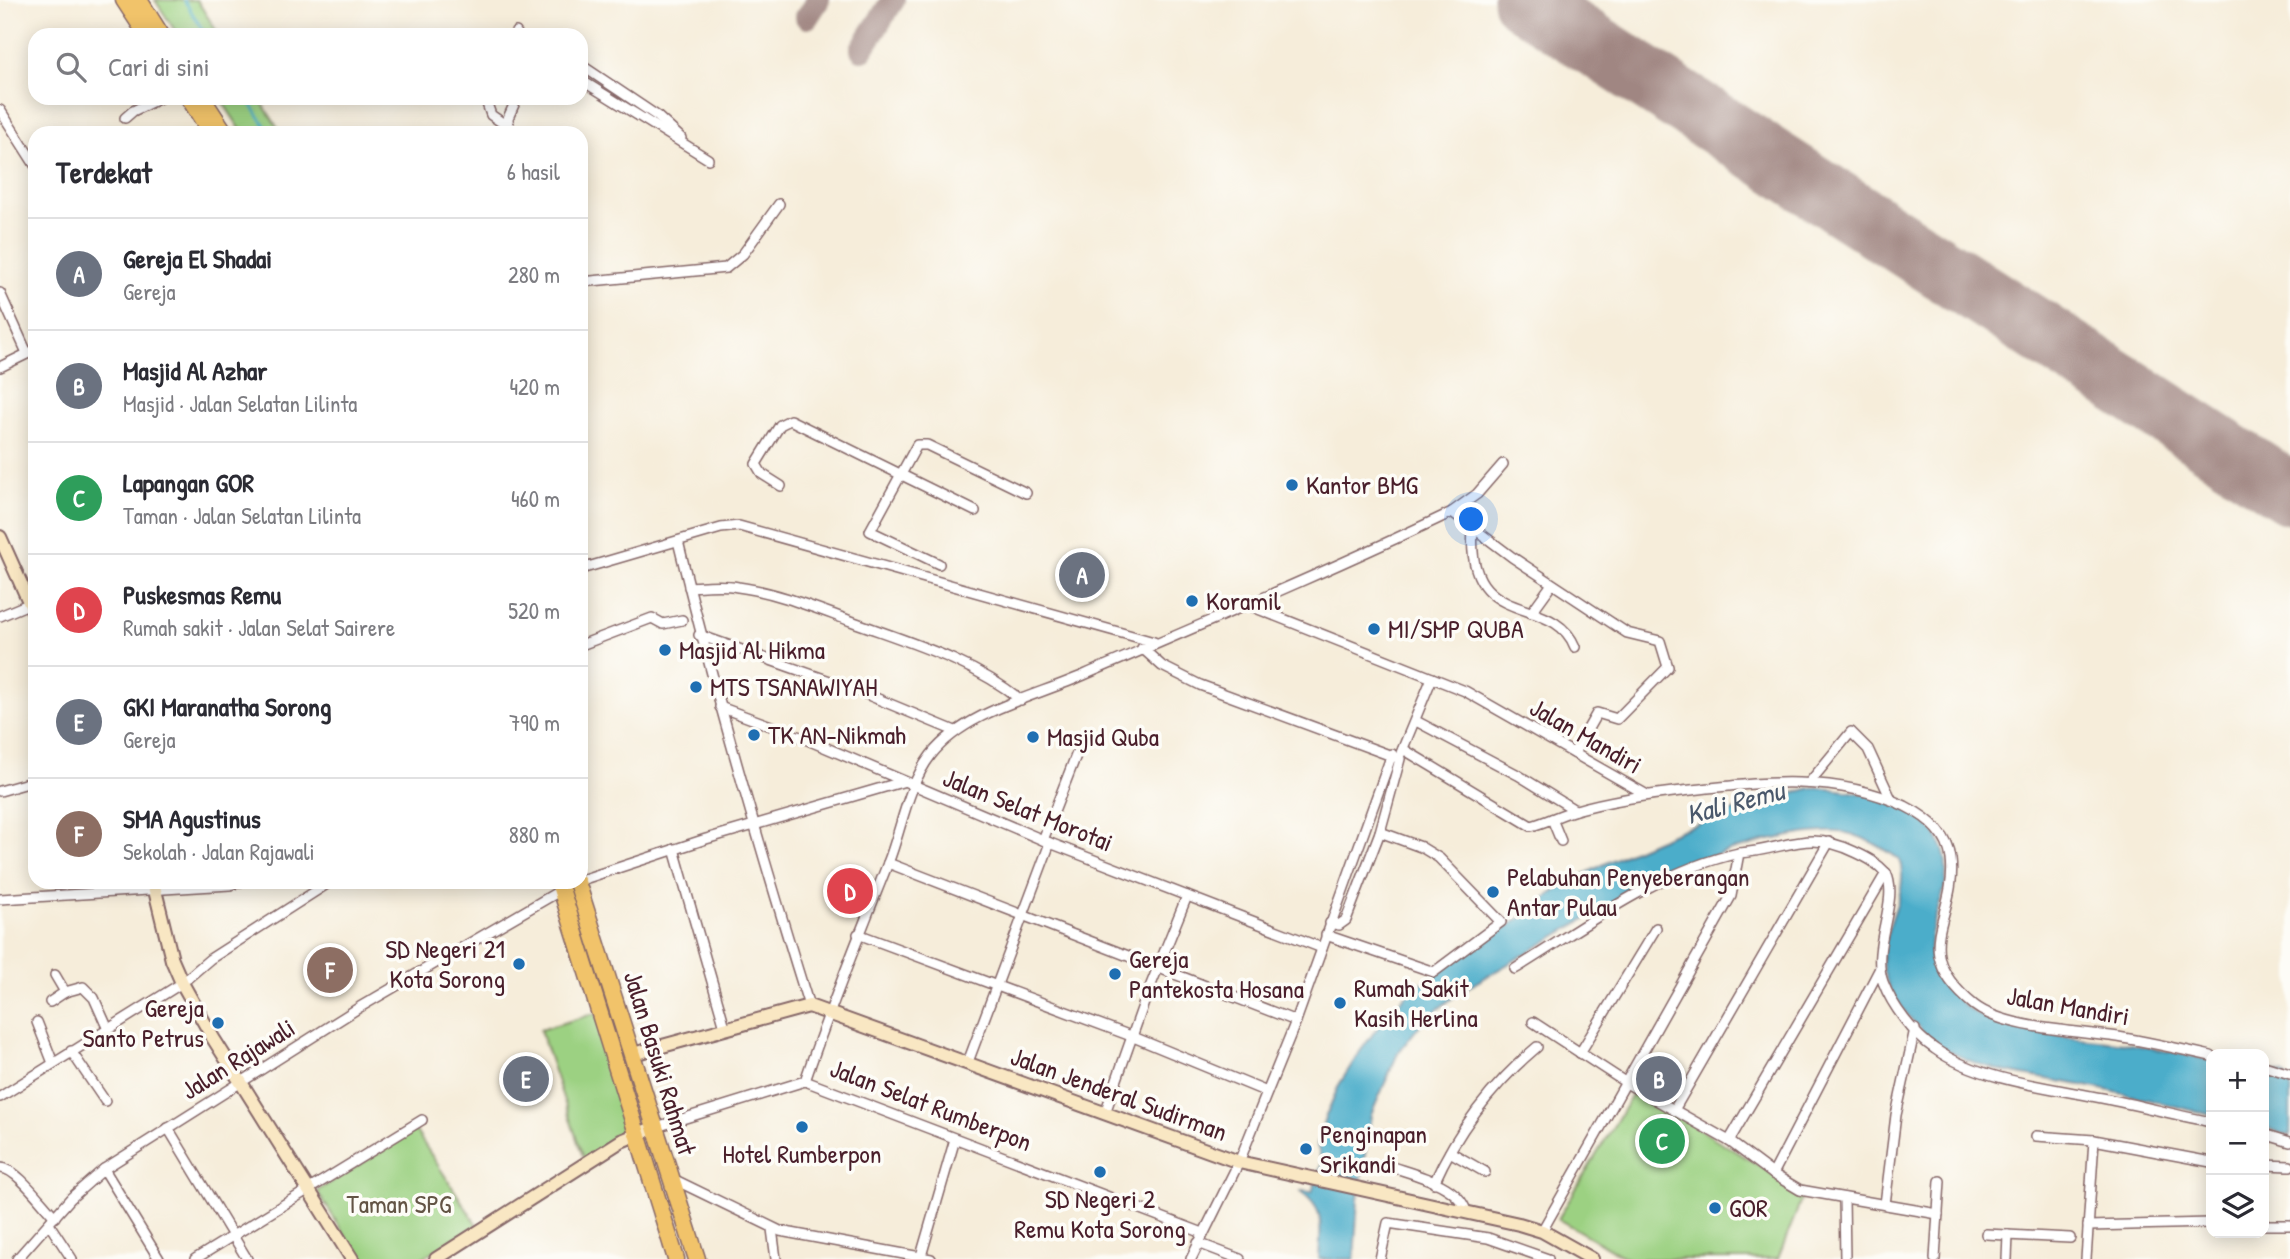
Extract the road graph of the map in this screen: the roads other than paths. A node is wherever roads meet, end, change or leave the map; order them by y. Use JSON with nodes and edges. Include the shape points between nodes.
{"nodes":[{"id":1,"x":124,"y":0,"type":"edge"},
{"id":2,"x":139,"y":0,"type":"edge"},
{"id":3,"x":142,"y":28,"type":"edge"},
{"id":4,"x":157,"y":28,"type":"edge"},
{"id":5,"x":588,"y":70,"type":"edge"},
{"id":6,"x":588,"y":84,"type":"edge"},
{"id":7,"x":145,"y":105,"type":"edge"},
{"id":8,"x":196,"y":105,"type":"edge"},
{"id":9,"x":204,"y":105,"type":"edge"},
{"id":10,"x":487,"y":105,"type":"edge"},
{"id":11,"x":515,"y":105,"type":"edge"},
{"id":12,"x":0,"y":110,"type":"edge"},
{"id":13,"x":207,"y":115,"type":"junction"},
{"id":14,"x":125,"y":118,"type":"dead end"},
{"id":15,"x":209,"y":126,"type":"edge"},
{"id":16,"x":218,"y":126,"type":"edge"},
{"id":17,"x":503,"y":126,"type":"edge"},
{"id":18,"x":509,"y":126,"type":"edge"},
{"id":19,"x":694,"y":150,"type":"junction"},
{"id":20,"x":28,"y":154,"type":"edge"},
{"id":21,"x":708,"y":159,"type":"dead end"},
{"id":22,"x":779,"y":204,"type":"dead end"},
{"id":23,"x":588,"y":281,"type":"edge"},
{"id":24,"x":0,"y":293,"type":"edge"},
{"id":25,"x":28,"y":345,"type":"edge"},
{"id":26,"x":28,"y":353,"type":"edge"},
{"id":27,"x":0,"y":367,"type":"edge"},
{"id":28,"x":1503,"y":464,"type":"dead end"},
{"id":29,"x":901,"y":475,"type":"junction"},
{"id":30,"x":780,"y":486,"type":"dead end"},
{"id":31,"x":1026,"y":493,"type":"dead end"},
{"id":32,"x":975,"y":511,"type":"dead end"},
{"id":33,"x":1452,"y":512,"type":"junction"},
{"id":34,"x":1472,"y":529,"type":"junction"},
{"id":35,"x":0,"y":537,"type":"edge"},
{"id":36,"x":678,"y":541,"type":"junction"},
{"id":37,"x":939,"y":564,"type":"dead end"},
{"id":38,"x":588,"y":567,"type":"edge"},
{"id":39,"x":1552,"y":584,"type":"junction"},
{"id":40,"x":689,"y":587,"type":"junction"},
{"id":41,"x":28,"y":597,"type":"edge"},
{"id":42,"x":1248,"y":605,"type":"junction"},
{"id":43,"x":28,"y":609,"type":"edge"},
{"id":44,"x":1531,"y":613,"type":"junction"},
{"id":45,"x":0,"y":616,"type":"edge"},
{"id":46,"x":682,"y":620,"type":"dead end"},
{"id":47,"x":699,"y":635,"type":"junction"},
{"id":48,"x":588,"y":642,"type":"edge"},
{"id":49,"x":1154,"y":642,"type":"junction"},
{"id":50,"x":1575,"y":647,"type":"dead end"},
{"id":51,"x":1142,"y":648,"type":"junction"},
{"id":52,"x":1432,"y":678,"type":"junction"},
{"id":53,"x":1021,"y":700,"type":"junction"},
{"id":54,"x":720,"y":707,"type":"junction"},
{"id":55,"x":1416,"y":721,"type":"junction"},
{"id":56,"x":955,"y":731,"type":"junction"},
{"id":57,"x":1082,"y":740,"type":"dead end"},
{"id":58,"x":1574,"y":753,"type":"junction"},
{"id":59,"x":1398,"y":754,"type":"junction"},
{"id":60,"x":902,"y":782,"type":"junction"},
{"id":61,"x":28,"y":783,"type":"edge"},
{"id":62,"x":1809,"y":783,"type":"junction"},
{"id":63,"x":913,"y":787,"type":"junction"},
{"id":64,"x":0,"y":791,"type":"edge"},
{"id":65,"x":1647,"y":795,"type":"junction"},
{"id":66,"x":1891,"y":799,"type":"junction"},
{"id":67,"x":1575,"y":810,"type":"junction"},
{"id":68,"x":1552,"y":819,"type":"junction"},
{"id":69,"x":752,"y":827,"type":"junction"},
{"id":70,"x":1380,"y":832,"type":"junction"},
{"id":71,"x":1561,"y":841,"type":"dead end"},
{"id":72,"x":1046,"y":842,"type":"junction"},
{"id":73,"x":1829,"y":842,"type":"junction"},
{"id":74,"x":674,"y":849,"type":"junction"},
{"id":75,"x":1739,"y":853,"type":"junction"},
{"id":76,"x":888,"y":863,"type":"junction"},
{"id":77,"x":1886,"y":873,"type":"junction"},
{"id":78,"x":588,"y":878,"type":"edge"},
{"id":79,"x":118,"y":889,"type":"edge"},
{"id":80,"x":154,"y":889,"type":"edge"},
{"id":81,"x":319,"y":889,"type":"edge"},
{"id":82,"x":555,"y":889,"type":"edge"},
{"id":83,"x":561,"y":889,"type":"edge"},
{"id":84,"x":581,"y":889,"type":"edge"},
{"id":85,"x":1187,"y":896,"type":"junction"},
{"id":86,"x":0,"y":899,"type":"edge"},
{"id":87,"x":1023,"y":913,"type":"junction"},
{"id":88,"x":1330,"y":923,"type":"junction"},
{"id":89,"x":1656,"y":928,"type":"dead end"},
{"id":90,"x":858,"y":934,"type":"junction"},
{"id":91,"x":1326,"y":935,"type":"junction"},
{"id":92,"x":1322,"y":948,"type":"junction"},
{"id":93,"x":1158,"y":967,"type":"junction"},
{"id":94,"x":1515,"y":970,"type":"dead end"},
{"id":95,"x":1879,"y":970,"type":"junction"},
{"id":96,"x":55,"y":975,"type":"dead end"},
{"id":97,"x":182,"y":982,"type":"junction"},
{"id":98,"x":995,"y":985,"type":"junction"},
{"id":99,"x":65,"y":992,"type":"junction"},
{"id":100,"x":50,"y":1002,"type":"dead end"},
{"id":101,"x":809,"y":1006,"type":"junction"},
{"id":102,"x":829,"y":1011,"type":"junction"},
{"id":103,"x":1296,"y":1021,"type":"junction"},
{"id":104,"x":37,"y":1022,"type":"dead end"},
{"id":105,"x":1533,"y":1022,"type":"dead end"},
{"id":106,"x":107,"y":1027,"type":"junction"},
{"id":107,"x":725,"y":1027,"type":"junction"},
{"id":108,"x":1915,"y":1029,"type":"junction"},
{"id":109,"x":1131,"y":1037,"type":"junction"},
{"id":110,"x":1537,"y":1047,"type":"dead end"},
{"id":111,"x":71,"y":1051,"type":"junction"},
{"id":112,"x":1580,"y":1053,"type":"junction"},
{"id":113,"x":633,"y":1054,"type":"junction"},
{"id":114,"x":2206,"y":1055,"type":"edge"},
{"id":115,"x":968,"y":1062,"type":"junction"},
{"id":116,"x":53,"y":1063,"type":"junction"},
{"id":117,"x":2269,"y":1068,"type":"edge"},
{"id":118,"x":2290,"y":1074,"type":"edge"},
{"id":119,"x":805,"y":1081,"type":"junction"},
{"id":120,"x":240,"y":1082,"type":"junction"},
{"id":121,"x":1628,"y":1084,"type":"junction"},
{"id":122,"x":1267,"y":1092,"type":"junction"},
{"id":123,"x":0,"y":1097,"type":"edge"},
{"id":124,"x":105,"y":1101,"type":"dead end"},
{"id":125,"x":1674,"y":1110,"type":"junction"},
{"id":126,"x":1105,"y":1113,"type":"junction"},
{"id":127,"x":422,"y":1120,"type":"dead end"},
{"id":128,"x":2206,"y":1121,"type":"edge"},
{"id":129,"x":168,"y":1128,"type":"junction"},
{"id":130,"x":646,"y":1130,"type":"junction"},
{"id":131,"x":2036,"y":1136,"type":"dead end"},
{"id":132,"x":2269,"y":1136,"type":"edge"},
{"id":133,"x":956,"y":1139,"type":"junction"},
{"id":134,"x":2094,"y":1140,"type":"junction"},
{"id":135,"x":1729,"y":1141,"type":"junction"},
{"id":136,"x":2290,"y":1142,"type":"edge"},
{"id":137,"x":1450,"y":1152,"type":"junction"},
{"id":138,"x":2206,"y":1161,"type":"edge"},
{"id":139,"x":1239,"y":1162,"type":"junction"},
{"id":140,"x":1384,"y":1164,"type":"dead end"},
{"id":141,"x":2269,"y":1165,"type":"edge"},
{"id":142,"x":2290,"y":1166,"type":"edge"},
{"id":143,"x":0,"y":1168,"type":"edge"},
{"id":144,"x":104,"y":1169,"type":"junction"},
{"id":145,"x":1485,"y":1171,"type":"dead end"},
{"id":146,"x":1773,"y":1174,"type":"junction"},
{"id":147,"x":670,"y":1177,"type":"junction"},
{"id":148,"x":1940,"y":1181,"type":"dead end"},
{"id":149,"x":1434,"y":1183,"type":"junction"},
{"id":150,"x":309,"y":1191,"type":"junction"},
{"id":151,"x":1844,"y":1198,"type":"junction"},
{"id":152,"x":1885,"y":1204,"type":"junction"},
{"id":153,"x":1466,"y":1211,"type":"junction"},
{"id":154,"x":1938,"y":1214,"type":"junction"},
{"id":155,"x":1492,"y":1217,"type":"junction"},
{"id":156,"x":52,"y":1221,"type":"junction"},
{"id":157,"x":2206,"y":1223,"type":"edge"},
{"id":158,"x":2269,"y":1225,"type":"edge"},
{"id":159,"x":2290,"y":1225,"type":"edge"},
{"id":160,"x":2088,"y":1226,"type":"junction"},
{"id":161,"x":772,"y":1228,"type":"junction"},
{"id":162,"x":1542,"y":1231,"type":"junction"},
{"id":163,"x":1203,"y":1233,"type":"junction"},
{"id":164,"x":233,"y":1234,"type":"junction"},
{"id":165,"x":1986,"y":1234,"type":"dead end"},
{"id":166,"x":2008,"y":1235,"type":"junction"},
{"id":167,"x":1488,"y":1238,"type":"junction"},
{"id":168,"x":2070,"y":1238,"type":"dead end"},
{"id":169,"x":1198,"y":1243,"type":"junction"},
{"id":170,"x":926,"y":1258,"type":"edge"},
{"id":171,"x":17,"y":1259,"type":"edge"},
{"id":172,"x":72,"y":1259,"type":"edge"},
{"id":173,"x":159,"y":1259,"type":"edge"},
{"id":174,"x":195,"y":1259,"type":"edge"},
{"id":175,"x":247,"y":1259,"type":"edge"},
{"id":176,"x":352,"y":1259,"type":"edge"},
{"id":177,"x":436,"y":1259,"type":"edge"},
{"id":178,"x":676,"y":1259,"type":"edge"},
{"id":179,"x":697,"y":1259,"type":"edge"},
{"id":180,"x":776,"y":1259,"type":"edge"},
{"id":181,"x":1191,"y":1259,"type":"edge"},
{"id":182,"x":1240,"y":1259,"type":"edge"},
{"id":183,"x":1380,"y":1259,"type":"edge"},
{"id":184,"x":1548,"y":1259,"type":"edge"},
{"id":185,"x":1592,"y":1259,"type":"edge"},
{"id":186,"x":1845,"y":1259,"type":"edge"},
{"id":187,"x":1935,"y":1259,"type":"edge"},
{"id":188,"x":2007,"y":1259,"type":"edge"},
{"id":189,"x":2086,"y":1259,"type":"edge"}],
"edges":[{"from":1,"to":3,"type":"highway"},
{"from":2,"to":4,"type":"highway"},
{"from":5,"to":19,"type":"street","via":[[657,116]]},
{"from":6,"to":19,"type":"street"},
{"from":7,"to":14,"type":"street"},
{"from":8,"to":13,"type":"highway"},
{"from":9,"to":13,"type":"highway"},
{"from":10,"to":17,"type":"street"},
{"from":11,"to":18,"type":"street"},
{"from":12,"to":20,"type":"street"},
{"from":13,"to":15,"type":"highway"},
{"from":13,"to":16,"type":"highway"},
{"from":19,"to":21,"type":"street"},
{"from":22,"to":23,"type":"street","via":[[743,254],[726,268]]},
{"from":24,"to":25,"type":"street"},
{"from":26,"to":27,"type":"street"},
{"from":28,"to":33,"type":"street","via":[[1477,494]]},
{"from":29,"to":30,"type":"street","via":[[790,420],[780,425],[756,464]]},
{"from":29,"to":31,"type":"street","via":[[914,449],[924,443]]},
{"from":29,"to":32,"type":"street"},
{"from":29,"to":37,"type":"street","via":[[870,531]]},
{"from":33,"to":34,"type":"street"},
{"from":33,"to":42,"type":"street"},
{"from":34,"to":39,"type":"street"},
{"from":34,"to":44,"type":"street","via":[[1471,560],[1482,582],[1496,598]]},
{"from":35,"to":41,"type":"main road"},
{"from":36,"to":38,"type":"street"},
{"from":36,"to":40,"type":"street"},
{"from":36,"to":49,"type":"street","via":[[739,526]]},
{"from":39,"to":44,"type":"street"},
{"from":39,"to":58,"type":"street","via":[[1627,633],[1660,642],[1668,667],[1617,719],[1597,713]]},
{"from":40,"to":47,"type":"street"},
{"from":40,"to":53,"type":"street","via":[[747,588],[828,613],[963,663]]},
{"from":42,"to":49,"type":"street"},
{"from":42,"to":52,"type":"street","name":"Jalan Mandiri"},
{"from":43,"to":45,"type":"street"},
{"from":44,"to":50,"type":"street","via":[[1567,633]]},
{"from":46,"to":48,"type":"street","via":[[663,624],[652,618]]},
{"from":47,"to":54,"type":"street"},
{"from":47,"to":56,"type":"street","via":[[861,692]]},
{"from":49,"to":51,"type":"street"},
{"from":51,"to":53,"type":"street"},
{"from":51,"to":59,"type":"street","via":[[1162,666],[1200,685]]},
{"from":52,"to":55,"type":"street"},
{"from":52,"to":58,"type":"street","name":"Jalan Mandiri","via":[[1465,691]]},
{"from":53,"to":56,"type":"street"},
{"from":54,"to":60,"type":"street","name":"Jalan Selat Morotai"},
{"from":54,"to":69,"type":"street"},
{"from":55,"to":59,"type":"street"},
{"from":55,"to":67,"type":"street"},
{"from":56,"to":63,"type":"street","via":[[928,758]]},
{"from":57,"to":72,"type":"street"},
{"from":58,"to":65,"type":"street","name":"Jalan Mandiri"},
{"from":59,"to":68,"type":"street","via":[[1530,825]]},
{"from":59,"to":70,"type":"street","via":[[1401,765]]},
{"from":59,"to":88,"type":"street"},
{"from":60,"to":63,"type":"street","name":"Jalan Selat Morotai"},
{"from":60,"to":69,"type":"street","name":"Jalan Rajawali"},
{"from":61,"to":64,"type":"street"},
{"from":62,"to":65,"type":"street","name":"Jalan Mandiri","via":[[1751,783]]},
{"from":62,"to":66,"type":"street","name":"Jalan Mandiri","via":[[1848,787]]},
{"from":62,"to":66,"type":"street","via":[[1850,732],[1868,749]]},
{"from":63,"to":72,"type":"street","name":"Jalan Selat Morotai"},
{"from":63,"to":76,"type":"street"},
{"from":65,"to":67,"type":"street"},
{"from":66,"to":114,"type":"street","name":"Jalan Mandiri","via":[[1928,820],[1948,844],[1952,868],[1937,946],[1945,970],[1974,1005],[2034,1025]]},
{"from":67,"to":68,"type":"street"},
{"from":68,"to":71,"type":"street"},
{"from":69,"to":74,"type":"street","name":"Jalan Rajawali"},
{"from":69,"to":101,"type":"street"},
{"from":70,"to":88,"type":"street","via":[[1346,920],[1339,925]]},
{"from":70,"to":91,"type":"street","via":[[1439,858],[1501,922],[1434,972]]},
{"from":72,"to":85,"type":"street","name":"Jalan Selat Morotai"},
{"from":72,"to":87,"type":"street"},
{"from":73,"to":75,"type":"street","via":[[1797,841]]},
{"from":73,"to":77,"type":"street","via":[[1877,862]]},
{"from":73,"to":125,"type":"street"},
{"from":74,"to":78,"type":"street","name":"Jalan Rajawali"},
{"from":74,"to":107,"type":"street"},
{"from":75,"to":94,"type":"street","via":[[1708,860],[1666,879]]},
{"from":75,"to":121,"type":"street","via":[[1731,896]]},
{"from":76,"to":87,"type":"street"},
{"from":76,"to":90,"type":"street"},
{"from":77,"to":95,"type":"street","via":[[1887,914]]},
{"from":77,"to":135,"type":"street"},
{"from":79,"to":86,"type":"street"},
{"from":80,"to":97,"type":"main road"},
{"from":81,"to":97,"type":"street"},
{"from":82,"to":120,"type":"street","name":"Jalan Rajawali"},
{"from":83,"to":130,"type":"highway"},
{"from":84,"to":113,"type":"highway","name":"Jalan Basuki Rahmat"},
{"from":85,"to":92,"type":"street","name":"Jalan Selat Morotai"},
{"from":85,"to":93,"type":"street"},
{"from":87,"to":93,"type":"street"},
{"from":87,"to":98,"type":"street"},
{"from":88,"to":91,"type":"street"},
{"from":89,"to":112,"type":"street"},
{"from":90,"to":98,"type":"street"},
{"from":90,"to":102,"type":"street"},
{"from":91,"to":92,"type":"street"},
{"from":92,"to":103,"type":"street"},
{"from":93,"to":103,"type":"street"},
{"from":93,"to":109,"type":"street"},
{"from":95,"to":108,"type":"street"},
{"from":95,"to":146,"type":"street"},
{"from":96,"to":99,"type":"street"},
{"from":97,"to":106,"type":"street"},
{"from":97,"to":120,"type":"main road"},
{"from":98,"to":109,"type":"street"},
{"from":98,"to":115,"type":"street"},
{"from":99,"to":100,"type":"street"},
{"from":99,"to":106,"type":"street","via":[[77,987],[90,991]]},
{"from":101,"to":102,"type":"main road","name":"Jalan Jenderal Sudirman"},
{"from":101,"to":107,"type":"main road","name":"Jalan Jenderal Sudirman"},
{"from":102,"to":115,"type":"main road","name":"Jalan Jenderal Sudirman"},
{"from":102,"to":119,"type":"street"},
{"from":103,"to":122,"type":"street"},
{"from":104,"to":116,"type":"street"},
{"from":105,"to":112,"type":"street"},
{"from":106,"to":111,"type":"street"},
{"from":107,"to":113,"type":"main road","name":"Jalan Jenderal Sudirman"},
{"from":108,"to":128,"type":"street","via":[[1933,1048],[1978,1069]]},
{"from":108,"to":152,"type":"street","via":[[1896,1115]]},
{"from":109,"to":122,"type":"street"},
{"from":109,"to":126,"type":"street"},
{"from":110,"to":137,"type":"street","via":[[1495,1085]]},
{"from":111,"to":116,"type":"street"},
{"from":111,"to":124,"type":"street"},
{"from":112,"to":121,"type":"street"},
{"from":113,"to":130,"type":"highway","name":"Jalan Basuki Rahmat"},
{"from":115,"to":126,"type":"main road","name":"Jalan Jenderal Sudirman"},
{"from":116,"to":123,"type":"street"},
{"from":117,"to":118,"type":"street"},
{"from":119,"to":130,"type":"street","name":"Jalan Selat Rumberpon"},
{"from":119,"to":133,"type":"street","name":"Jalan Selat Rumberpon"},
{"from":120,"to":129,"type":"street","name":"Jalan Rajawali"},
{"from":120,"to":150,"type":"main road"},
{"from":121,"to":125,"type":"street"},
{"from":121,"to":162,"type":"street"},
{"from":122,"to":139,"type":"street"},
{"from":125,"to":135,"type":"street"},
{"from":126,"to":139,"type":"main road","name":"Jalan Jenderal Sudirman"},
{"from":127,"to":150,"type":"street"},
{"from":129,"to":144,"type":"street","name":"Jalan Rajawali"},
{"from":129,"to":164,"type":"street"},
{"from":130,"to":147,"type":"highway","name":"Jalan Basuki Rahmat"},
{"from":130,"to":177,"type":"main road"},
{"from":130,"to":178,"type":"highway"},
{"from":131,"to":134,"type":"street"},
{"from":132,"to":136,"type":"street"},
{"from":133,"to":163,"type":"street","name":"Jalan Selat Rumberpon"},
{"from":133,"to":170,"type":"street"},
{"from":134,"to":138,"type":"street"},
{"from":134,"to":160,"type":"street"},
{"from":135,"to":146,"type":"street"},
{"from":137,"to":145,"type":"street"},
{"from":137,"to":149,"type":"street"},
{"from":139,"to":153,"type":"main road","name":"Jalan Jenderal Sudirman"},
{"from":139,"to":163,"type":"street"},
{"from":140,"to":149,"type":"street"},
{"from":141,"to":142,"type":"street"},
{"from":143,"to":156,"type":"street","via":[[16,1175]]},
{"from":144,"to":156,"type":"street","name":"Jalan Rajawali"},
{"from":144,"to":173,"type":"street"},
{"from":146,"to":151,"type":"street","via":[[1800,1189]]},
{"from":147,"to":161,"type":"street"},
{"from":147,"to":179,"type":"highway","name":"Jalan Basuki Rahmat"},
{"from":148,"to":154,"type":"street"},
{"from":149,"to":153,"type":"street","via":[[1458,1194]]},
{"from":150,"to":164,"type":"street"},
{"from":150,"to":176,"type":"main road"},
{"from":151,"to":152,"type":"street"},
{"from":151,"to":186,"type":"street"},
{"from":152,"to":154,"type":"street"},
{"from":153,"to":155,"type":"main road","name":"Jalan Jenderal Sudirman"},
{"from":154,"to":187,"type":"street"},
{"from":155,"to":162,"type":"main road","name":"Jalan Jenderal Sudirman"},
{"from":155,"to":167,"type":"street"},
{"from":156,"to":171,"type":"street","name":"Jalan Rajawali"},
{"from":156,"to":172,"type":"street"},
{"from":157,"to":160,"type":"street"},
{"from":158,"to":159,"type":"street"},
{"from":160,"to":189,"type":"street"},
{"from":161,"to":170,"type":"street"},
{"from":161,"to":180,"type":"street"},
{"from":162,"to":185,"type":"main road","name":"Jalan Jenderal Sudirman"},
{"from":163,"to":169,"type":"street"},
{"from":164,"to":174,"type":"street"},
{"from":164,"to":175,"type":"street"},
{"from":165,"to":166,"type":"street"},
{"from":166,"to":168,"type":"street"},
{"from":166,"to":188,"type":"street"},
{"from":167,"to":183,"type":"street","via":[[1388,1223]]},
{"from":167,"to":184,"type":"street"},
{"from":169,"to":181,"type":"street"},
{"from":169,"to":182,"type":"street"}]}
